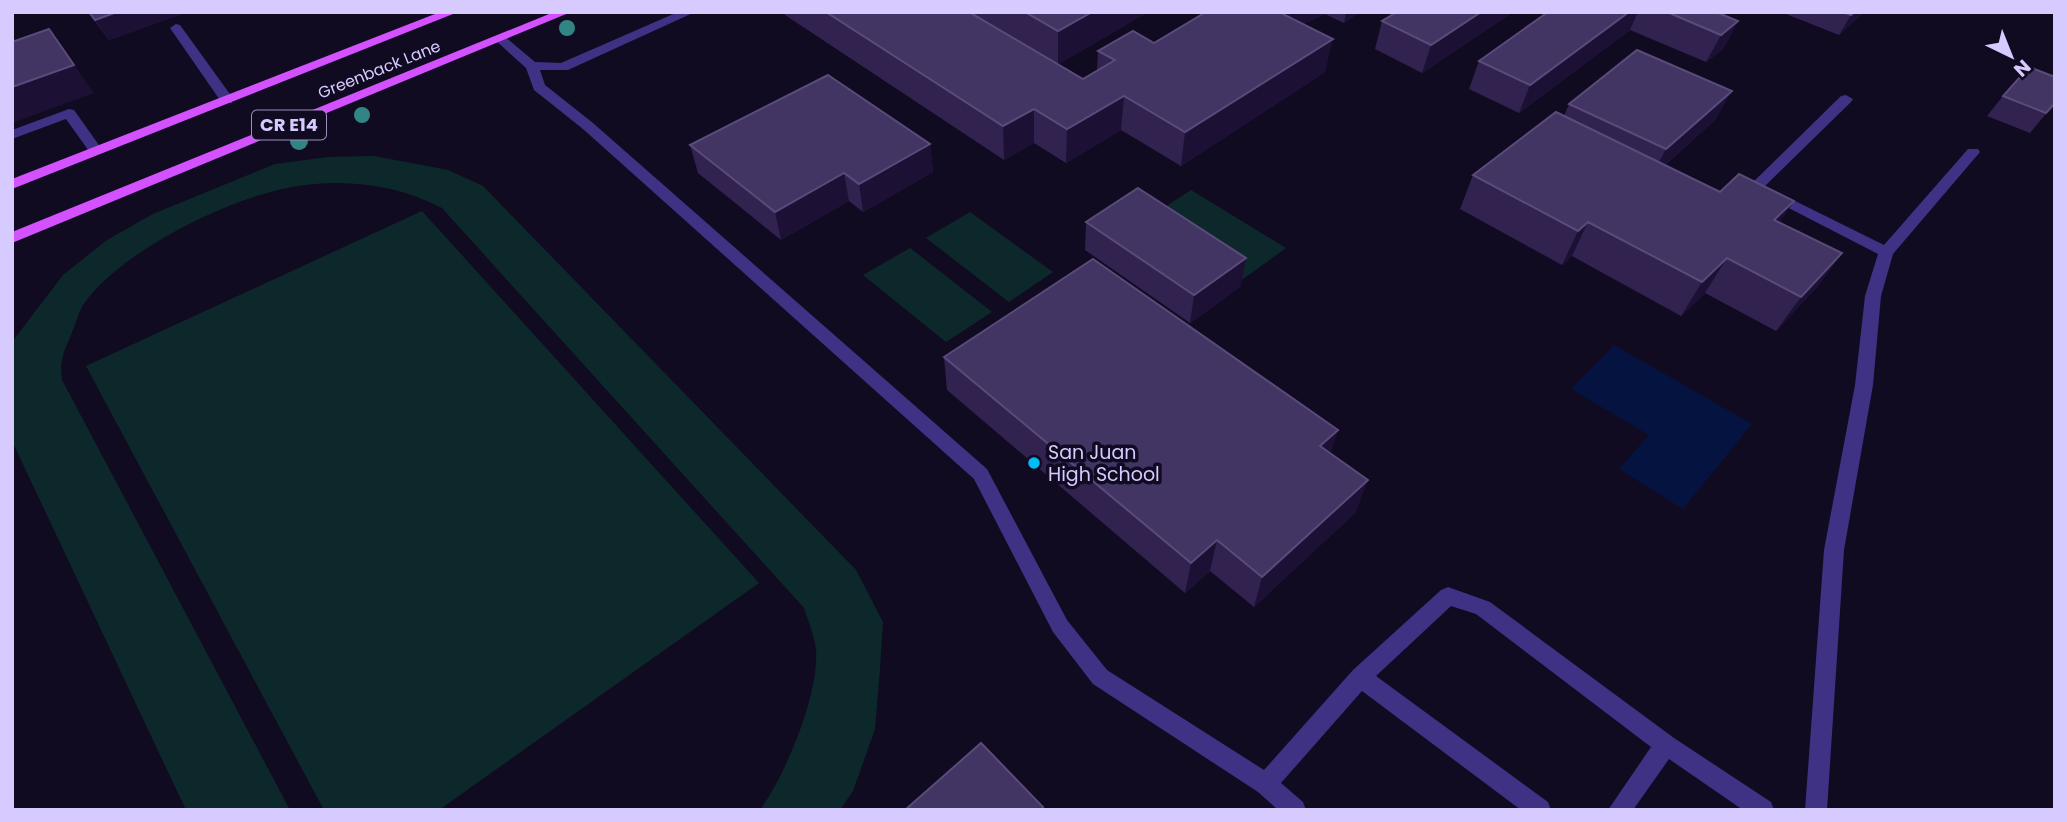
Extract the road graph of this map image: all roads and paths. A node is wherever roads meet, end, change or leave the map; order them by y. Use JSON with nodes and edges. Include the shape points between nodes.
{"nodes":[{"id":1,"x":452,"y":12,"type":"edge"},
{"id":2,"x":565,"y":12,"type":"edge"},
{"id":3,"x":689,"y":12,"type":"edge"},
{"id":4,"x":176,"y":28,"type":"dead end"},
{"id":5,"x":500,"y":39,"type":"junction"},
{"id":6,"x":532,"y":66,"type":"junction"},
{"id":7,"x":1846,"y":99,"type":"dead end"},
{"id":8,"x":227,"y":100,"type":"junction"},
{"id":9,"x":12,"y":135,"type":"edge"},
{"id":10,"x":96,"y":151,"type":"junction"},
{"id":11,"x":1973,"y":152,"type":"dead end"},
{"id":12,"x":12,"y":184,"type":"edge"},
{"id":13,"x":12,"y":238,"type":"edge"},
{"id":14,"x":1886,"y":252,"type":"junction"},
{"id":15,"x":1360,"y":677,"type":"junction"},
{"id":16,"x":1666,"y":745,"type":"junction"},
{"id":17,"x":1266,"y":784,"type":"junction"},
{"id":18,"x":1295,"y":810,"type":"edge"},
{"id":19,"x":1540,"y":810,"type":"edge"},
{"id":20,"x":1619,"y":810,"type":"edge"},
{"id":21,"x":1763,"y":810,"type":"edge"},
{"id":22,"x":1816,"y":810,"type":"edge"}],
"edges":[{"from":1,"to":8,"type":"main road","name":"Greenback Lane","number":"CR E14"},
{"from":2,"to":5,"type":"main road","name":"Greenback Lane","number":"CR E14"},
{"from":3,"to":6,"type":"lane","via":[[562,67]]},
{"from":4,"to":8,"type":"lane"},
{"from":5,"to":6,"type":"lane"},
{"from":5,"to":13,"type":"main road","name":"Greenback Lane","number":"CR E14"},
{"from":6,"to":17,"type":"lane","via":[[539,87],[981,474],[1060,626],[1100,677]]},
{"from":7,"to":14,"type":"lane","via":[[1755,187]]},
{"from":8,"to":10,"type":"main road","name":"Greenback Lane","number":"CR E14"},
{"from":9,"to":10,"type":"lane","via":[[69,113]]},
{"from":10,"to":12,"type":"main road","name":"Greenback Lane","number":"CR E14"},
{"from":11,"to":14,"type":"lane"},
{"from":14,"to":22,"type":"lane","via":[[1873,296],[1864,385],[1834,550]]},
{"from":15,"to":16,"type":"lane","via":[[1448,596],[1483,608]]},
{"from":15,"to":17,"type":"lane"},
{"from":15,"to":19,"type":"lane"},
{"from":16,"to":20,"type":"lane"},
{"from":16,"to":21,"type":"lane"},
{"from":17,"to":18,"type":"lane"}]}
